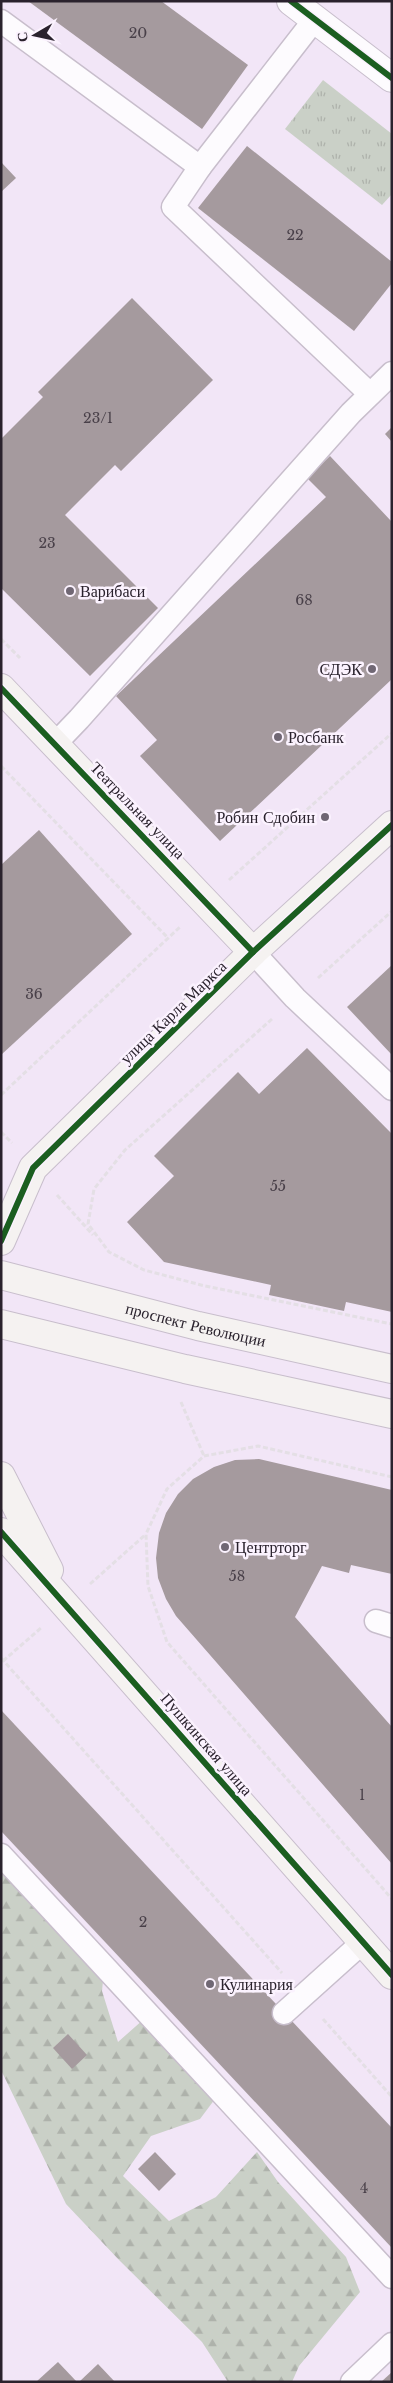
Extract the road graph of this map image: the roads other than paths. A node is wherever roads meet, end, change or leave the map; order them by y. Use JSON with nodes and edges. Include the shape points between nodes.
{"nodes":[{"id":1,"x":291,"y":1,"type":"edge"},
{"id":2,"x":315,"y":19,"type":"junction"},
{"id":3,"x":1,"y":21,"type":"edge"},
{"id":4,"x":392,"y":78,"type":"edge"},
{"id":5,"x":200,"y":167,"type":"junction"},
{"id":6,"x":392,"y":373,"type":"edge"},
{"id":7,"x":370,"y":394,"type":"junction"},
{"id":8,"x":1,"y":688,"type":"edge"},
{"id":9,"x":55,"y":744,"type":"junction"},
{"id":10,"x":392,"y":825,"type":"edge"},
{"id":11,"x":254,"y":952,"type":"junction"},
{"id":12,"x":392,"y":1089,"type":"edge"},
{"id":13,"x":1,"y":1240,"type":"edge"},
{"id":14,"x":1,"y":1275,"type":"edge"},
{"id":15,"x":1,"y":1324,"type":"edge"},
{"id":16,"x":392,"y":1369,"type":"edge"},
{"id":17,"x":392,"y":1414,"type":"edge"},
{"id":18,"x":1,"y":1476,"type":"edge"},
{"id":19,"x":1,"y":1532,"type":"edge"},
{"id":20,"x":66,"y":1605,"type":"junction"},
{"id":21,"x":1,"y":1855,"type":"edge"},
{"id":22,"x":363,"y":1942,"type":"junction"},
{"id":23,"x":392,"y":1975,"type":"edge"},
{"id":24,"x":284,"y":2013,"type":"dead end"},
{"id":25,"x":392,"y":2277,"type":"edge"},
{"id":26,"x":392,"y":2344,"type":"edge"},
{"id":27,"x":352,"y":2382,"type":"edge"}],
"edges":[{"from":1,"to":2,"type":"street"},
{"from":2,"to":4,"type":"street"},
{"from":2,"to":5,"type":"lane"},
{"from":3,"to":5,"type":"lane"},
{"from":5,"to":7,"type":"lane","via":[[173,207]]},
{"from":6,"to":7,"type":"lane"},
{"from":7,"to":9,"type":"lane"},
{"from":8,"to":9,"type":"street","name":"Театральная улица"},
{"from":9,"to":11,"type":"street","name":"Театральная улица"},
{"from":10,"to":11,"type":"street","name":"улица Карла Маркса"},
{"from":11,"to":12,"type":"lane","via":[[296,998]]},
{"from":11,"to":13,"type":"street","name":"улица Карла Маркса","via":[[33,1168]]},
{"from":14,"to":16,"type":"street","name":"проспект Революции","via":[[198,1326]]},
{"from":15,"to":17,"type":"street","via":[[185,1369]]},
{"from":18,"to":20,"type":"street"},
{"from":19,"to":20,"type":"street","name":"Пушкинская улица"},
{"from":20,"to":22,"type":"street","name":"Пушкинская улица"},
{"from":21,"to":25,"type":"lane","via":[[216,2073]]},
{"from":22,"to":23,"type":"street","name":"Пушкинская улица"},
{"from":22,"to":24,"type":"lane"},
{"from":26,"to":27,"type":"lane"}]}
